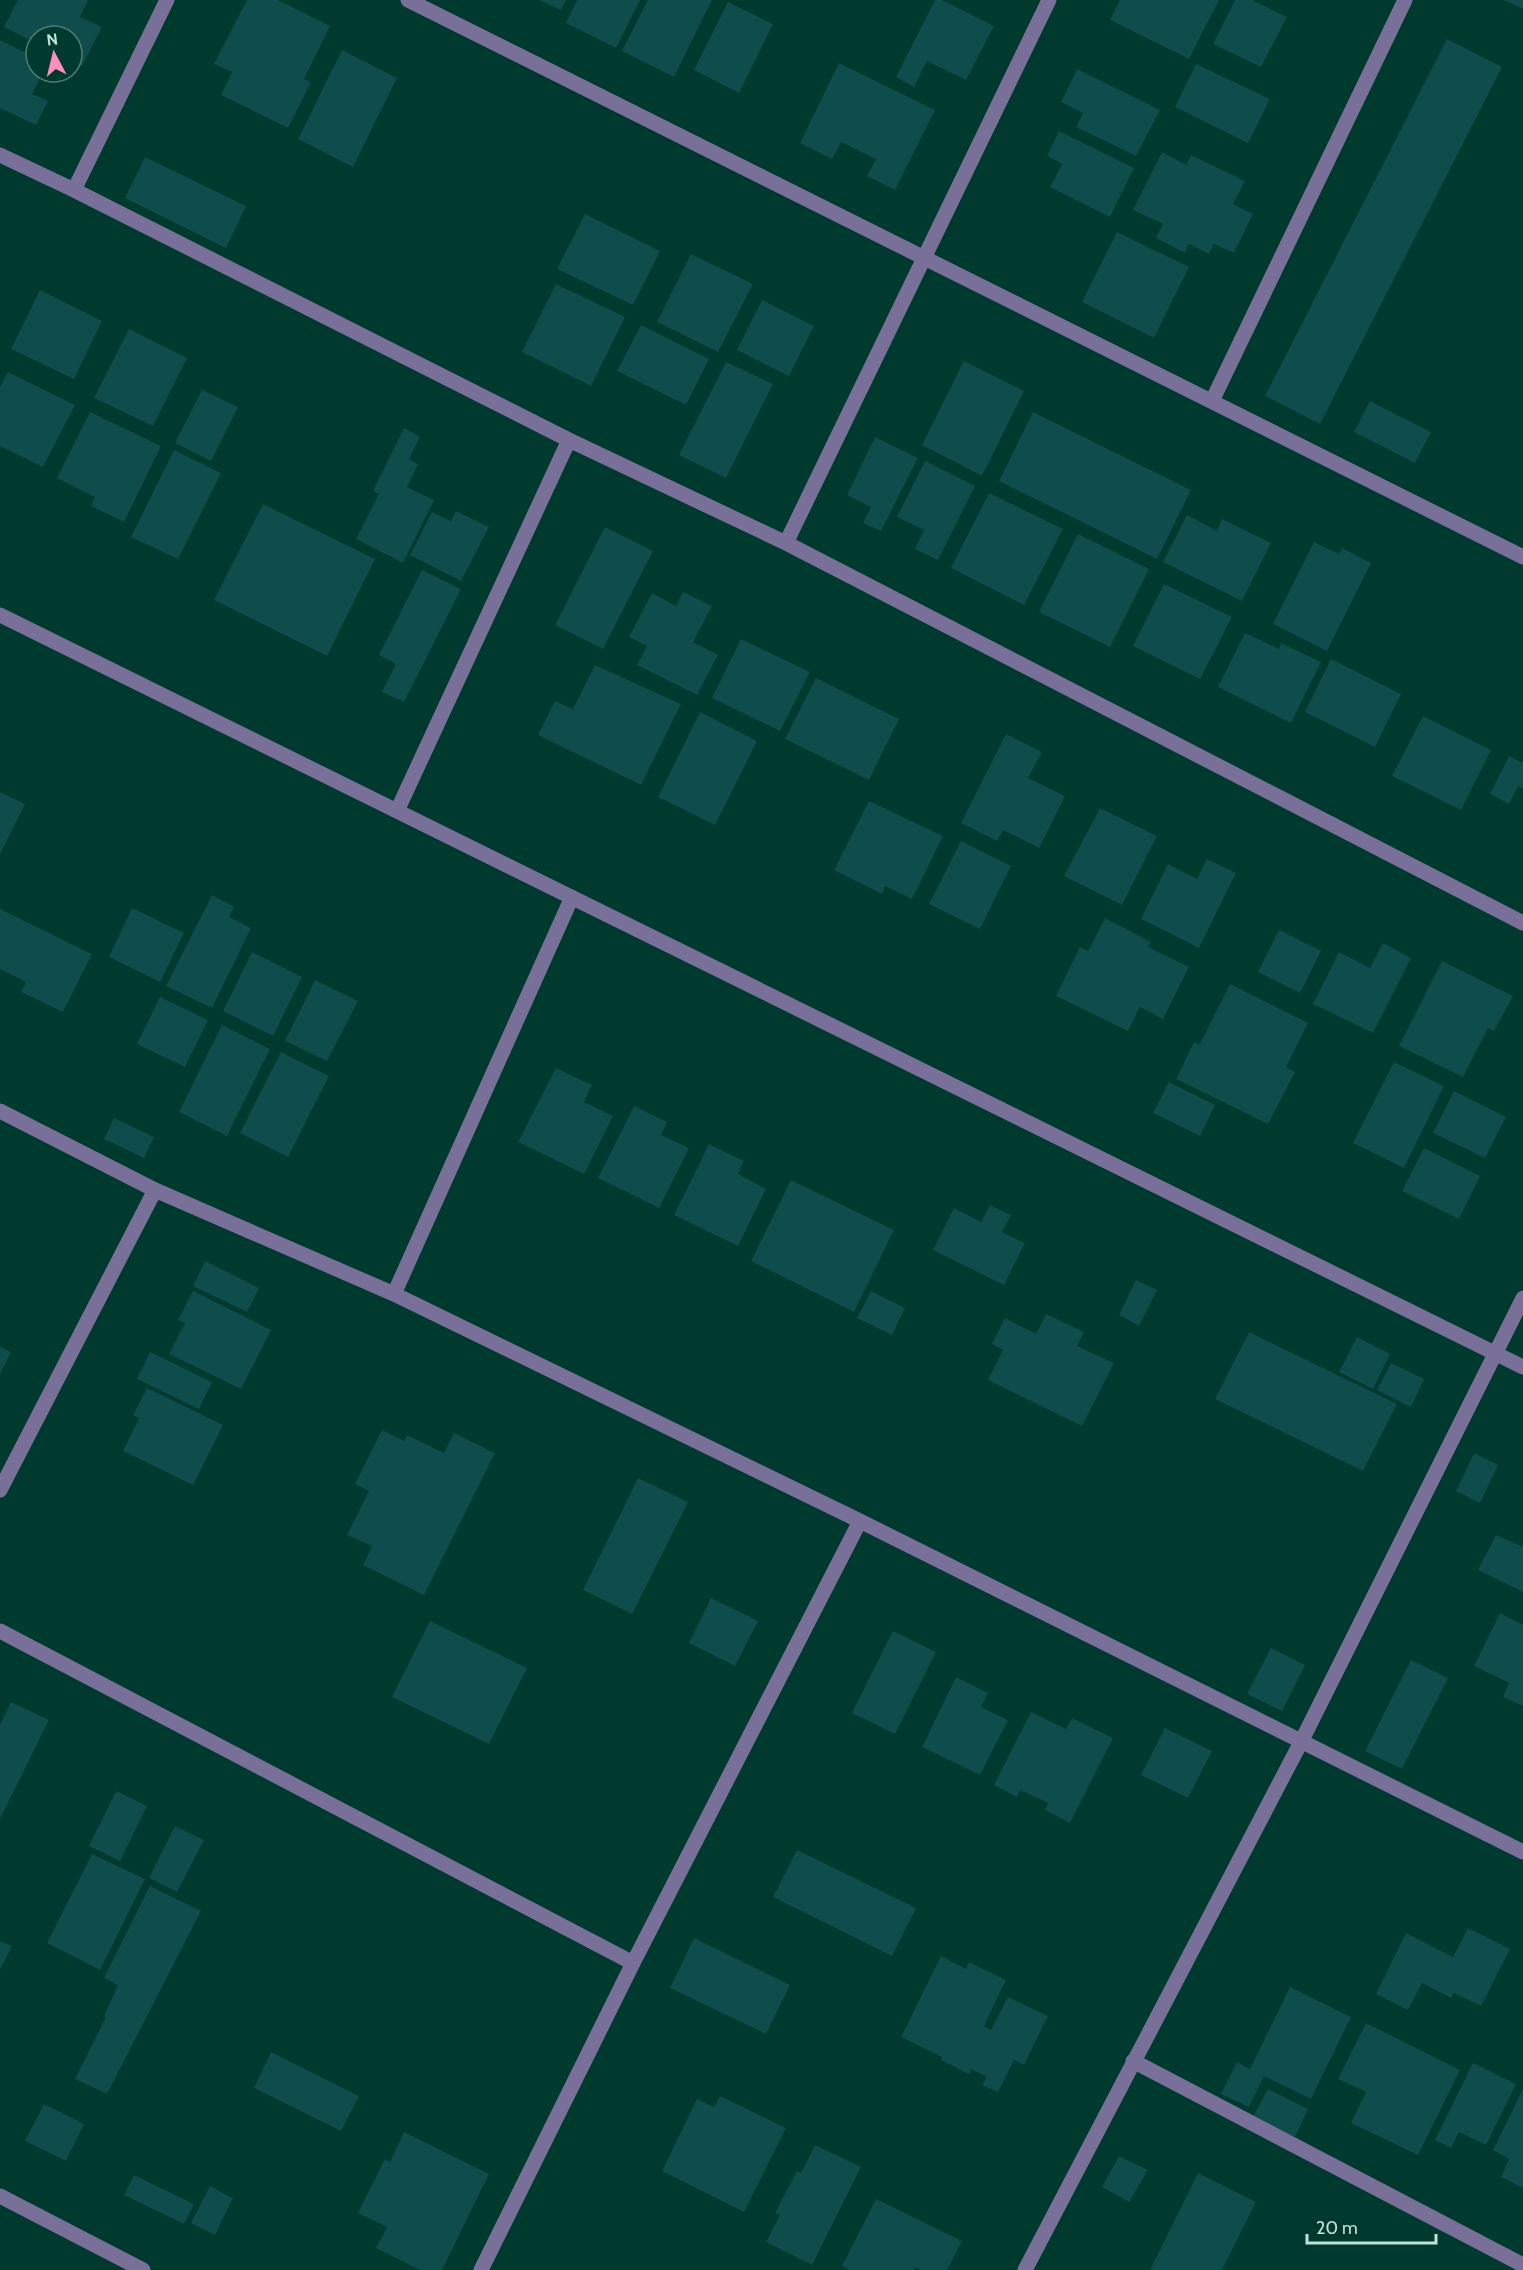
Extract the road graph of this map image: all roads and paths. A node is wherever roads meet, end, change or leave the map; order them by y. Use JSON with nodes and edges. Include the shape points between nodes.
{"nodes":[{"id":1,"x":167,"y":0,"type":"edge"},
{"id":2,"x":408,"y":0,"type":"edge"},
{"id":3,"x":1049,"y":0,"type":"edge"},
{"id":4,"x":1405,"y":0,"type":"edge"},
{"id":5,"x":0,"y":155,"type":"edge"},
{"id":6,"x":74,"y":190,"type":"junction"},
{"id":7,"x":924,"y":258,"type":"junction"},
{"id":8,"x":1212,"y":401,"type":"junction"},
{"id":9,"x":569,"y":440,"type":"junction"},
{"id":10,"x":786,"y":543,"type":"junction"},
{"id":11,"x":1523,"y":557,"type":"edge"},
{"id":12,"x":0,"y":615,"type":"edge"},
{"id":13,"x":397,"y":811,"type":"junction"},
{"id":14,"x":572,"y":897,"type":"junction"},
{"id":15,"x":1523,"y":923,"type":"edge"},
{"id":16,"x":0,"y":1111,"type":"edge"},
{"id":17,"x":155,"y":1190,"type":"junction"},
{"id":18,"x":394,"y":1294,"type":"junction"},
{"id":19,"x":1523,"y":1298,"type":"edge"},
{"id":20,"x":1495,"y":1353,"type":"junction"},
{"id":21,"x":1523,"y":1366,"type":"edge"},
{"id":22,"x":0,"y":1490,"type":"edge"},
{"id":23,"x":860,"y":1521,"type":"junction"},
{"id":24,"x":0,"y":1631,"type":"edge"},
{"id":25,"x":1300,"y":1742,"type":"junction"},
{"id":26,"x":1523,"y":1852,"type":"edge"},
{"id":27,"x":633,"y":1963,"type":"junction"},
{"id":28,"x":1133,"y":2061,"type":"junction"},
{"id":29,"x":0,"y":2196,"type":"edge"},
{"id":30,"x":1518,"y":2266,"type":"edge"},
{"id":31,"x":143,"y":2270,"type":"edge"},
{"id":32,"x":481,"y":2270,"type":"edge"},
{"id":33,"x":1025,"y":2270,"type":"edge"}],
"edges":[{"from":1,"to":6,"type":"street"},
{"from":2,"to":7,"type":"street"},
{"from":3,"to":7,"type":"street"},
{"from":4,"to":8,"type":"street"},
{"from":5,"to":6,"type":"street"},
{"from":6,"to":9,"type":"street"},
{"from":7,"to":8,"type":"street"},
{"from":7,"to":10,"type":"street"},
{"from":8,"to":11,"type":"street"},
{"from":9,"to":10,"type":"street"},
{"from":9,"to":13,"type":"street"},
{"from":10,"to":15,"type":"street"},
{"from":12,"to":13,"type":"street"},
{"from":13,"to":14,"type":"street"},
{"from":14,"to":18,"type":"street"},
{"from":14,"to":20,"type":"street"},
{"from":16,"to":17,"type":"street"},
{"from":17,"to":18,"type":"street"},
{"from":17,"to":22,"type":"street"},
{"from":18,"to":23,"type":"street"},
{"from":19,"to":20,"type":"street"},
{"from":20,"to":21,"type":"street"},
{"from":20,"to":25,"type":"street"},
{"from":23,"to":25,"type":"street"},
{"from":23,"to":27,"type":"street"},
{"from":24,"to":27,"type":"street"},
{"from":25,"to":26,"type":"street"},
{"from":25,"to":28,"type":"street"},
{"from":27,"to":32,"type":"street"},
{"from":28,"to":30,"type":"street"},
{"from":28,"to":33,"type":"street"},
{"from":29,"to":31,"type":"street"}]}
